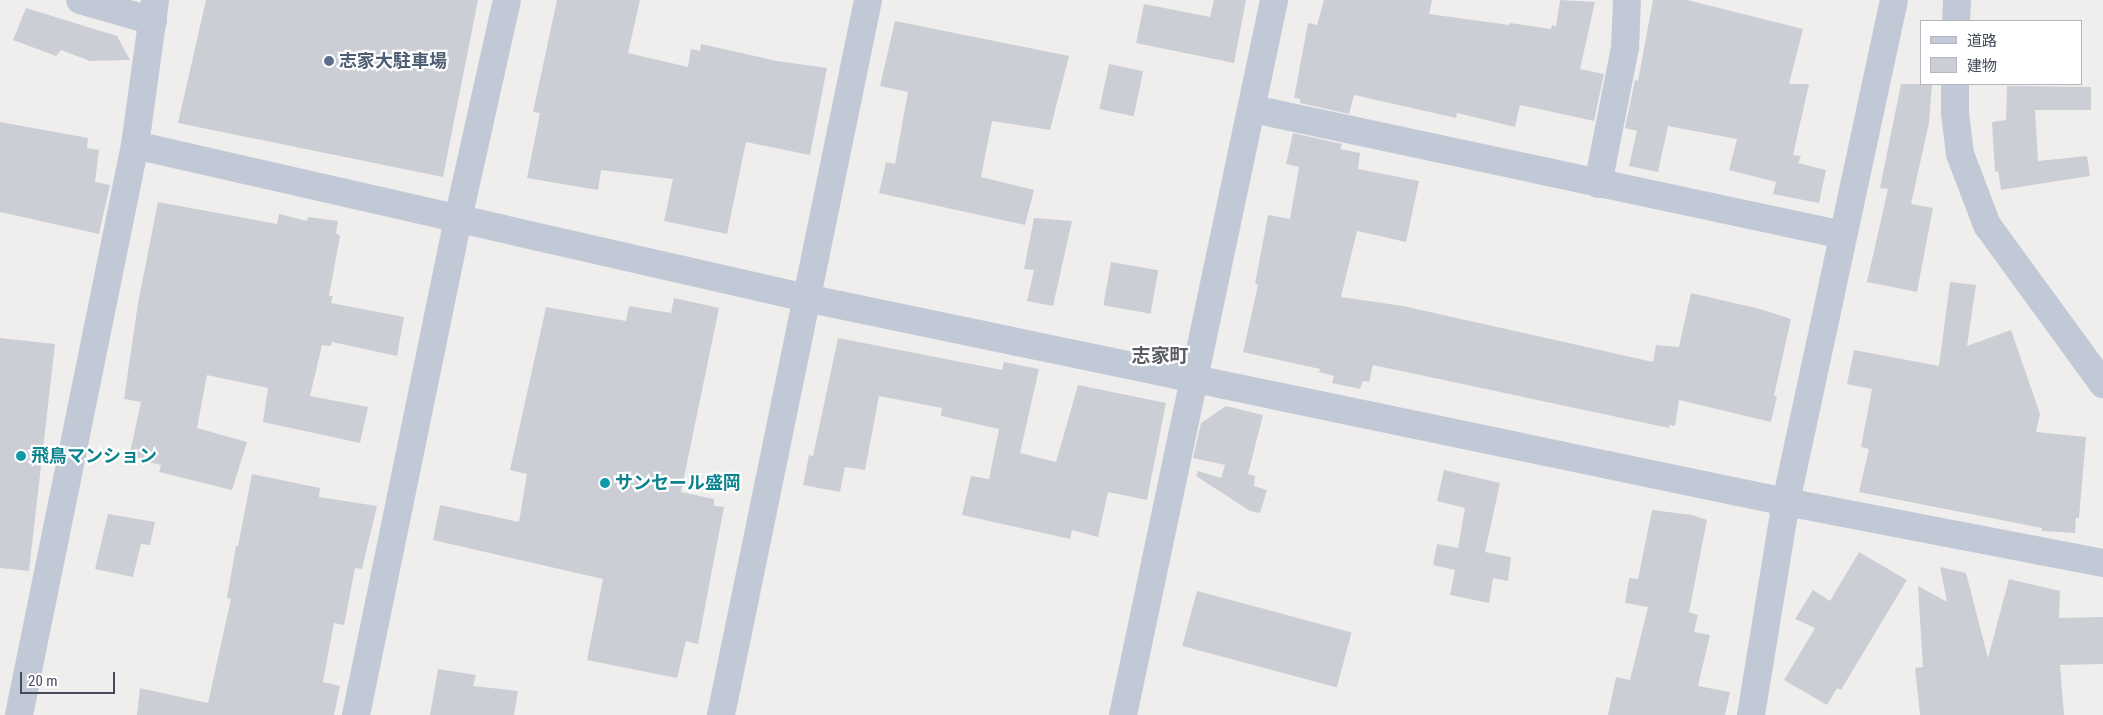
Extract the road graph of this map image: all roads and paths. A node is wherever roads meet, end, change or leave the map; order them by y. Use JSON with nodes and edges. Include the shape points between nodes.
{"nodes":[{"id":1,"x":80,"y":0,"type":"edge"},
{"id":2,"x":507,"y":0,"type":"edge"},
{"id":3,"x":868,"y":0,"type":"edge"},
{"id":4,"x":1274,"y":0,"type":"edge"},
{"id":5,"x":1626,"y":0,"type":"edge"},
{"id":6,"x":1894,"y":0,"type":"edge"},
{"id":7,"x":1957,"y":0,"type":"edge"},
{"id":8,"x":154,"y":11,"type":"edge"},
{"id":9,"x":1956,"y":20,"type":"edge"},
{"id":10,"x":1955,"y":85,"type":"edge"},
{"id":11,"x":1253,"y":109,"type":"junction"},
{"id":12,"x":135,"y":145,"type":"junction"},
{"id":13,"x":1598,"y":184,"type":"junction"},
{"id":14,"x":458,"y":219,"type":"junction"},
{"id":15,"x":1843,"y":235,"type":"junction"},
{"id":16,"x":806,"y":298,"type":"junction"},
{"id":17,"x":1194,"y":378,"type":"junction"},
{"id":18,"x":2103,"y":384,"type":"edge"},
{"id":19,"x":1786,"y":502,"type":"junction"},
{"id":20,"x":2103,"y":563,"type":"edge"},
{"id":21,"x":19,"y":715,"type":"edge"},
{"id":22,"x":356,"y":715,"type":"edge"},
{"id":23,"x":721,"y":715,"type":"edge"},
{"id":24,"x":1123,"y":715,"type":"edge"},
{"id":25,"x":1751,"y":715,"type":"edge"}],
"edges":[{"from":1,"to":8,"type":"street"},
{"from":2,"to":14,"type":"street"},
{"from":3,"to":16,"type":"street"},
{"from":4,"to":11,"type":"street"},
{"from":5,"to":13,"type":"street","via":[[1625,48]]},
{"from":6,"to":15,"type":"street"},
{"from":7,"to":9,"type":"street"},
{"from":8,"to":12,"type":"street"},
{"from":10,"to":18,"type":"street","via":[[1960,154],[1987,224]]},
{"from":11,"to":13,"type":"street"},
{"from":11,"to":17,"type":"street"},
{"from":12,"to":14,"type":"street"},
{"from":12,"to":21,"type":"street"},
{"from":13,"to":15,"type":"street"},
{"from":14,"to":16,"type":"street"},
{"from":14,"to":22,"type":"street"},
{"from":15,"to":19,"type":"street"},
{"from":16,"to":17,"type":"street"},
{"from":16,"to":23,"type":"street"},
{"from":17,"to":19,"type":"street"},
{"from":17,"to":24,"type":"street"},
{"from":19,"to":20,"type":"street"},
{"from":19,"to":25,"type":"street"}]}
